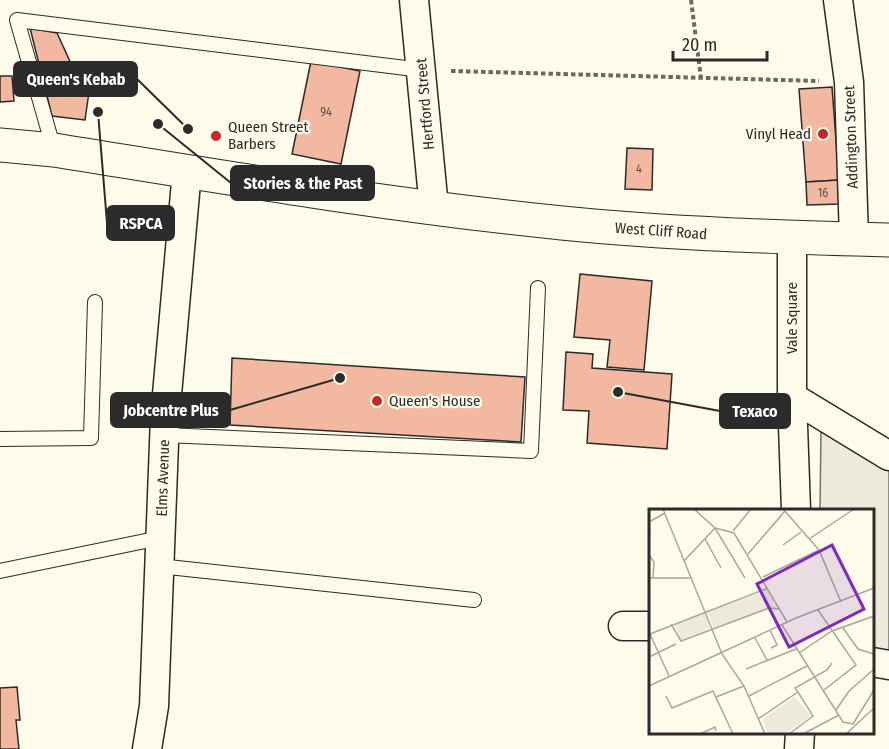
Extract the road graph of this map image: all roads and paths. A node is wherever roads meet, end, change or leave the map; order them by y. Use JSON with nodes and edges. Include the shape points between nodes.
{"nodes":[{"id":1,"x":414,"y":0,"type":"edge"},
{"id":2,"x":691,"y":0,"type":"edge"},
{"id":3,"x":838,"y":0,"type":"edge"},
{"id":4,"x":423,"y":70,"type":"junction"},
{"id":5,"x":701,"y":78,"type":"junction"},
{"id":6,"x":849,"y":82,"type":"junction"},
{"id":7,"x":0,"y":144,"type":"edge"},
{"id":8,"x":54,"y":150,"type":"junction"},
{"id":9,"x":187,"y":171,"type":"junction"},
{"id":10,"x":434,"y":208,"type":"junction"},
{"id":11,"x":792,"y":239,"type":"junction"},
{"id":12,"x":854,"y":239,"type":"junction"},
{"id":13,"x":889,"y":240,"type":"edge"},
{"id":14,"x":538,"y":288,"type":"dead end"},
{"id":15,"x":95,"y":302,"type":"dead end"},
{"id":16,"x":792,"y":397,"type":"junction"},
{"id":17,"x":165,"y":435,"type":"junction"},
{"id":18,"x":0,"y":439,"type":"edge"},
{"id":19,"x":889,"y":456,"type":"edge"},
{"id":20,"x":796,"y":509,"type":"edge"},
{"id":21,"x":160,"y":552,"type":"junction"},
{"id":22,"x":0,"y":571,"type":"edge"},
{"id":23,"x":474,"y":600,"type":"dead end"},
{"id":24,"x":874,"y":662,"type":"edge"},
{"id":25,"x":889,"y":665,"type":"edge"},
{"id":26,"x":800,"y":734,"type":"edge"},
{"id":27,"x":147,"y":749,"type":"edge"},
{"id":28,"x":799,"y":749,"type":"edge"}],
"edges":[{"from":1,"to":4,"type":"street","name":"Hertford Street"},
{"from":2,"to":5,"type":"path"},
{"from":3,"to":6,"type":"street","name":"Addington Street"},
{"from":4,"to":5,"type":"path"},
{"from":4,"to":8,"type":"lane","via":[[17,20]]},
{"from":4,"to":10,"type":"street","name":"Hertford Street"},
{"from":5,"to":6,"type":"path"},
{"from":6,"to":12,"type":"street","name":"Addington Street"},
{"from":7,"to":8,"type":"street","name":"West Cliff Road"},
{"from":8,"to":9,"type":"street","name":"West Cliff Road"},
{"from":9,"to":10,"type":"street","name":"West Cliff Road"},
{"from":9,"to":17,"type":"street","name":"Elms Avenue"},
{"from":10,"to":11,"type":"street","name":"West Cliff Road","via":[[563,223]]},
{"from":11,"to":12,"type":"street","name":"West Cliff Road"},
{"from":11,"to":16,"type":"street","name":"Vale Square"},
{"from":12,"to":13,"type":"street","name":"West Cliff Road"},
{"from":14,"to":17,"type":"lane","via":[[531,451]]},
{"from":15,"to":18,"type":"lane","via":[[91,438]]},
{"from":16,"to":19,"type":"street"},
{"from":16,"to":20,"type":"street","name":"Vale Square"},
{"from":17,"to":21,"type":"street","name":"Elms Avenue"},
{"from":21,"to":22,"type":"lane"},
{"from":21,"to":23,"type":"lane"},
{"from":21,"to":27,"type":"street","name":"Elms Avenue","via":[[154,706]]},
{"from":24,"to":25,"type":"street"},
{"from":26,"to":28,"type":"street"}]}
